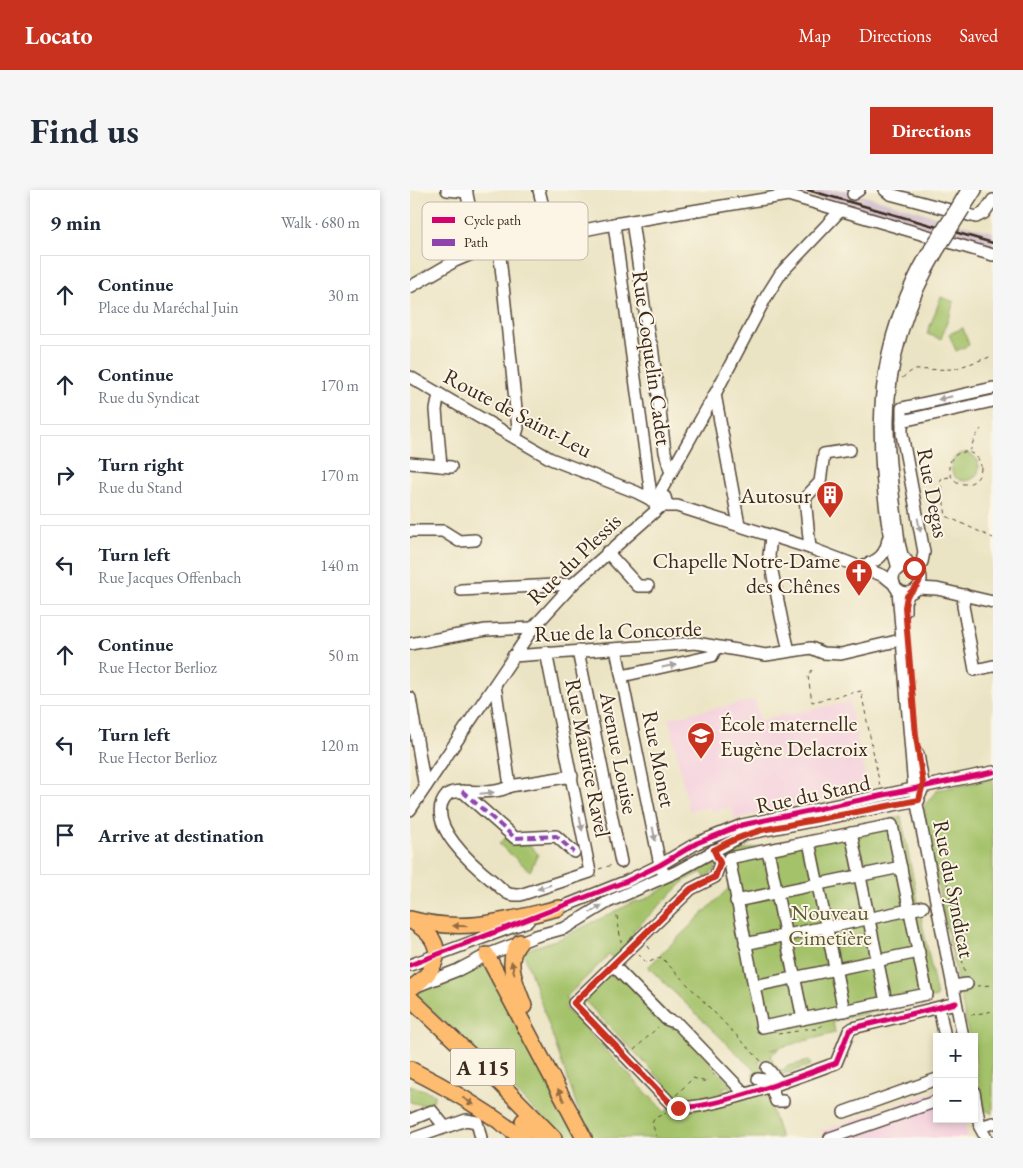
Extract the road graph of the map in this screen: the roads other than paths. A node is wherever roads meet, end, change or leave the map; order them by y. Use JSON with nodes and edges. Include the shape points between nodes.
{"nodes":[{"id":1,"x":447,"y":190,"type":"edge"},
{"id":2,"x":885,"y":190,"type":"edge"},
{"id":3,"x":967,"y":190,"type":"edge"},
{"id":4,"x":976,"y":190,"type":"edge"},
{"id":5,"x":467,"y":191,"type":"edge"},
{"id":6,"x":993,"y":200,"type":"edge"},
{"id":7,"x":960,"y":208,"type":"junction"},
{"id":8,"x":840,"y":211,"type":"junction"},
{"id":9,"x":632,"y":221,"type":"junction"},
{"id":10,"x":614,"y":224,"type":"junction"},
{"id":11,"x":588,"y":229,"type":"edge"},
{"id":12,"x":935,"y":248,"type":"junction"},
{"id":13,"x":993,"y":254,"type":"edge"},
{"id":14,"x":457,"y":260,"type":"edge"},
{"id":15,"x":500,"y":260,"type":"edge"},
{"id":16,"x":410,"y":287,"type":"edge"},
{"id":17,"x":410,"y":377,"type":"edge"},
{"id":18,"x":993,"y":388,"type":"edge"},
{"id":19,"x":440,"y":394,"type":"junction"},
{"id":20,"x":715,"y":394,"type":"junction"},
{"id":21,"x":993,"y":401,"type":"edge"},
{"id":22,"x":902,"y":421,"type":"junction"},
{"id":23,"x":515,"y":438,"type":"junction"},
{"id":24,"x":850,"y":450,"type":"dead end"},
{"id":25,"x":410,"y":463,"type":"edge"},
{"id":26,"x":671,"y":473,"type":"junction"},
{"id":27,"x":657,"y":500,"type":"junction"},
{"id":28,"x":739,"y":525,"type":"junction"},
{"id":29,"x":889,"y":529,"type":"junction"},
{"id":30,"x":410,"y":531,"type":"edge"},
{"id":31,"x":771,"y":536,"type":"junction"},
{"id":32,"x":475,"y":540,"type":"dead end"},
{"id":33,"x":810,"y":548,"type":"junction"},
{"id":34,"x":607,"y":552,"type":"junction"},
{"id":35,"x":833,"y":556,"type":"junction"},
{"id":36,"x":864,"y":565,"type":"junction"},
{"id":37,"x":906,"y":578,"type":"junction"},
{"id":38,"x":573,"y":584,"type":"junction"},
{"id":39,"x":648,"y":586,"type":"dead end"},
{"id":40,"x":460,"y":590,"type":"dead end"},
{"id":41,"x":965,"y":595,"type":"junction"},
{"id":42,"x":993,"y":602,"type":"edge"},
{"id":43,"x":533,"y":628,"type":"junction"},
{"id":44,"x":901,"y":640,"type":"junction"},
{"id":45,"x":410,"y":644,"type":"edge"},
{"id":46,"x":716,"y":648,"type":"junction"},
{"id":47,"x":616,"y":649,"type":"junction"},
{"id":48,"x":578,"y":651,"type":"junction"},
{"id":49,"x":789,"y":651,"type":"junction"},
{"id":50,"x":546,"y":652,"type":"junction"},
{"id":51,"x":513,"y":656,"type":"junction"},
{"id":52,"x":993,"y":666,"type":"edge"},
{"id":53,"x":622,"y":676,"type":"junction"},
{"id":54,"x":495,"y":685,"type":"junction"},
{"id":55,"x":410,"y":698,"type":"edge"},
{"id":56,"x":993,"y":772,"type":"edge"},
{"id":57,"x":572,"y":776,"type":"junction"},
{"id":58,"x":426,"y":786,"type":"junction"},
{"id":59,"x":510,"y":786,"type":"junction"},
{"id":60,"x":918,"y":787,"type":"junction"},
{"id":61,"x":462,"y":791,"type":"junction"},
{"id":62,"x":918,"y":802,"type":"junction"},
{"id":63,"x":410,"y":810,"type":"edge"},
{"id":64,"x":851,"y":834,"type":"junction"},
{"id":65,"x":810,"y":842,"type":"junction"},
{"id":66,"x":714,"y":850,"type":"junction"},
{"id":67,"x":768,"y":850,"type":"junction"},
{"id":68,"x":574,"y":852,"type":"dead end"},
{"id":69,"x":621,"y":862,"type":"dead end"},
{"id":70,"x":901,"y":867,"type":"junction"},
{"id":71,"x":663,"y":870,"type":"junction"},
{"id":72,"x":651,"y":876,"type":"junction"},
{"id":73,"x":860,"y":876,"type":"junction"},
{"id":74,"x":818,"y":884,"type":"junction"},
{"id":75,"x":777,"y":892,"type":"junction"},
{"id":76,"x":736,"y":901,"type":"junction"},
{"id":77,"x":923,"y":907,"type":"dead end"},
{"id":78,"x":560,"y":908,"type":"junction"},
{"id":79,"x":910,"y":910,"type":"junction"},
{"id":80,"x":869,"y":918,"type":"junction"},
{"id":81,"x":410,"y":920,"type":"edge"},
{"id":82,"x":827,"y":927,"type":"junction"},
{"id":83,"x":786,"y":935,"type":"junction"},
{"id":84,"x":520,"y":942,"type":"junction"},
{"id":85,"x":745,"y":944,"type":"junction"},
{"id":86,"x":919,"y":952,"type":"junction"},
{"id":87,"x":442,"y":953,"type":"junction"},
{"id":88,"x":487,"y":954,"type":"junction"},
{"id":89,"x":878,"y":961,"type":"junction"},
{"id":90,"x":613,"y":964,"type":"junction"},
{"id":91,"x":411,"y":965,"type":"edge"},
{"id":92,"x":836,"y":969,"type":"junction"},
{"id":93,"x":795,"y":978,"type":"junction"},
{"id":94,"x":428,"y":979,"type":"junction"},
{"id":95,"x":967,"y":984,"type":"road end"},
{"id":96,"x":754,"y":986,"type":"junction"},
{"id":97,"x":953,"y":986,"type":"junction"},
{"id":98,"x":410,"y":989,"type":"edge"},
{"id":99,"x":410,"y":998,"type":"edge"},
{"id":100,"x":886,"y":1002,"type":"junction"},
{"id":101,"x":956,"y":1003,"type":"junction"},
{"id":102,"x":939,"y":1008,"type":"junction"},
{"id":103,"x":844,"y":1011,"type":"junction"},
{"id":104,"x":410,"y":1012,"type":"edge"},
{"id":105,"x":803,"y":1019,"type":"junction"},
{"id":106,"x":944,"y":1033,"type":"edge"},
{"id":107,"x":962,"y":1033,"type":"edge"},
{"id":108,"x":538,"y":1048,"type":"junction"},
{"id":109,"x":767,"y":1068,"type":"road end"},
{"id":110,"x":410,"y":1069,"type":"edge"},
{"id":111,"x":758,"y":1080,"type":"dead end"},
{"id":112,"x":933,"y":1080,"type":"edge"},
{"id":113,"x":776,"y":1084,"type":"junction"},
{"id":114,"x":745,"y":1094,"type":"junction"},
{"id":115,"x":783,"y":1101,"type":"dead end"},
{"id":116,"x":933,"y":1102,"type":"edge"},
{"id":117,"x":844,"y":1112,"type":"dead end"},
{"id":118,"x":978,"y":1115,"type":"edge"},
{"id":119,"x":410,"y":1120,"type":"edge"},
{"id":120,"x":993,"y":1122,"type":"edge"},
{"id":121,"x":445,"y":1127,"type":"junction"},
{"id":122,"x":980,"y":1127,"type":"junction"},
{"id":123,"x":432,"y":1135,"type":"edge"},
{"id":124,"x":415,"y":1138,"type":"edge"},
{"id":125,"x":481,"y":1138,"type":"edge"},
{"id":126,"x":522,"y":1138,"type":"edge"},
{"id":127,"x":540,"y":1138,"type":"edge"},
{"id":128,"x":554,"y":1138,"type":"edge"},
{"id":129,"x":584,"y":1138,"type":"edge"},
{"id":130,"x":830,"y":1138,"type":"edge"},
{"id":131,"x":986,"y":1138,"type":"edge"}],
"edges":[{"from":1,"to":5,"type":"street"},
{"from":2,"to":6,"type":"street","via":[[976,217],[984,214]]},
{"from":3,"to":7,"type":"street"},
{"from":4,"to":7,"type":"street"},
{"from":7,"to":12,"type":"street","bridge":true},
{"from":8,"to":9,"type":"street","via":[[788,195]]},
{"from":8,"to":13,"type":"street"},
{"from":8,"to":20,"type":"street","name":"Rue du Plessis","via":[[782,273]]},
{"from":9,"to":10,"type":"street"},
{"from":9,"to":26,"type":"street","via":[[665,452]]},
{"from":10,"to":11,"type":"street"},
{"from":10,"to":27,"type":"street","name":"Rue Coquelin Cadet","via":[[650,488]]},
{"from":12,"to":29,"type":"street","via":[[904,299],[883,371],[879,427]]},
{"from":12,"to":37,"type":"street","via":[[902,330],[889,394],[888,439]]},
{"from":14,"to":16,"type":"street"},
{"from":15,"to":23,"type":"street","via":[[518,428]]},
{"from":17,"to":19,"type":"street","name":"Route de Saint-Leu"},
{"from":18,"to":22,"type":"street","name":"Rue Degas","one_way":true,"via":[[902,408]]},
{"from":19,"to":23,"type":"street","name":"Route de Saint-Leu"},
{"from":19,"to":25,"type":"street","via":[[436,410],[446,466]]},
{"from":20,"to":26,"type":"street","name":"Rue du Plessis"},
{"from":20,"to":28,"type":"street"},
{"from":21,"to":22,"type":"street","name":"Rue Degas"},
{"from":22,"to":37,"type":"street","name":"Rue Degas","one_way":true,"via":[[924,552],[922,562]]},
{"from":23,"to":27,"type":"street","name":"Route de Saint-Leu","via":[[556,462]]},
{"from":24,"to":33,"type":"street","via":[[824,454],[820,482],[805,498]]},
{"from":26,"to":27,"type":"street","name":"Rue du Plessis"},
{"from":27,"to":28,"type":"street","name":"Route de Saint-Leu"},
{"from":27,"to":34,"type":"street","name":"Rue du Plessis"},
{"from":28,"to":31,"type":"street","name":"Route de Saint-Leu"},
{"from":29,"to":36,"type":"street","via":[[885,552],[876,561]]},
{"from":29,"to":37,"type":"street"},
{"from":30,"to":32,"type":"street","via":[[443,531],[459,540]]},
{"from":31,"to":33,"type":"street","name":"Route de Saint-Leu"},
{"from":31,"to":49,"type":"street","via":[[769,556]]},
{"from":33,"to":35,"type":"street","name":"Route de Saint-Leu"},
{"from":34,"to":38,"type":"street","name":"Rue du Plessis"},
{"from":34,"to":39,"type":"street","via":[[638,586]]},
{"from":35,"to":36,"type":"street","name":"Route de Saint-Leu"},
{"from":35,"to":37,"type":"street","name":"Route de Saint-Leu","via":[[884,576]]},
{"from":36,"to":37,"type":"street","name":"Route de Saint-Leu"},
{"from":37,"to":41,"type":"street","name":"Route de Saint-Leu"},
{"from":37,"to":44,"type":"street","name":"Rue du Syndicat"},
{"from":37,"to":60,"type":"street","name":"Rue du Syndicat","via":[[905,607]]},
{"from":38,"to":40,"type":"street"},
{"from":38,"to":43,"type":"street","name":"Rue du Plessis"},
{"from":41,"to":42,"type":"street","name":"Route de Saint-Leu"},
{"from":41,"to":52,"type":"street","via":[[963,606],[975,670]]},
{"from":43,"to":45,"type":"street","via":[[486,630]]},
{"from":43,"to":51,"type":"street","name":"Rue du Plessis"},
{"from":44,"to":49,"type":"street","name":"Rue de la Concorde","via":[[842,654],[823,653],[811,648]]},
{"from":44,"to":60,"type":"street","name":"Rue du Syndicat"},
{"from":46,"to":47,"type":"street","name":"Rue de la Concorde","via":[[696,643]]},
{"from":46,"to":49,"type":"street","name":"Rue de la Concorde","via":[[766,655]]},
{"from":53,"to":46,"type":"street","one_way":true,"via":[[712,656]]},
{"from":47,"to":48,"type":"street","name":"Rue de la Concorde"},
{"from":47,"to":53,"type":"street","name":"Rue Monet"},
{"from":48,"to":50,"type":"street","name":"Rue de la Concorde"},
{"from":48,"to":69,"type":"street","name":"Avenue Louise"},
{"from":50,"to":51,"type":"street","name":"Rue de la Concorde"},
{"from":50,"to":57,"type":"street","name":"Rue Maurice Ravel"},
{"from":51,"to":54,"type":"street","name":"Rue du Plessis"},
{"from":53,"to":71,"type":"street","name":"Rue Monet","one_way":true},
{"from":54,"to":58,"type":"street","name":"Rue du Plessis"},
{"from":54,"to":59,"type":"street"},
{"from":55,"to":58,"type":"street"},
{"from":56,"to":60,"type":"street","name":"Rue du Stand"},
{"from":57,"to":59,"type":"street"},
{"from":57,"to":61,"type":"street","name":"Rue Maurice Ravel","one_way":true,"via":[[590,872],[520,895],[509,894],[466,858],[448,836],[442,818],[442,804],[448,794]]},
{"from":58,"to":63,"type":"street","name":"Rue du Plessis"},
{"from":61,"to":59,"type":"street","one_way":true,"via":[[482,794],[502,791]]},
{"from":60,"to":62,"type":"street","name":"Rue du Syndicat"},
{"from":60,"to":71,"type":"street","name":"Rue du Stand","via":[[742,825],[697,843]]},
{"from":61,"to":68,"type":"street","via":[[515,838],[556,836]]},
{"from":62,"to":66,"type":"street","name":"Rue du Stand","via":[[762,830],[736,838]]},
{"from":62,"to":97,"type":"street","name":"Rue du Syndicat"},
{"from":64,"to":65,"type":"street"},
{"from":64,"to":70,"type":"street","via":[[892,825]]},
{"from":64,"to":73,"type":"street"},
{"from":65,"to":67,"type":"street"},
{"from":65,"to":74,"type":"street"},
{"from":66,"to":71,"type":"street","name":"Rue du Stand","via":[[676,872]]},
{"from":66,"to":90,"type":"street","via":[[720,863],[715,877],[691,889]]},
{"from":67,"to":75,"type":"street"},
{"from":67,"to":76,"type":"street","via":[[729,858]]},
{"from":70,"to":73,"type":"street"},
{"from":70,"to":79,"type":"street"},
{"from":71,"to":72,"type":"street","name":"Rue du Stand"},
{"from":72,"to":78,"type":"street"},
{"from":84,"to":72,"type":"street","one_way":true,"via":[[565,928]]},
{"from":73,"to":74,"type":"street"},
{"from":73,"to":80,"type":"street"},
{"from":74,"to":75,"type":"street"},
{"from":74,"to":82,"type":"street"},
{"from":75,"to":76,"type":"street"},
{"from":75,"to":83,"type":"street"},
{"from":76,"to":85,"type":"street"},
{"from":77,"to":79,"type":"street"},
{"from":78,"to":81,"type":"highway","one_way":true,"via":[[481,926],[461,927]]},
{"from":78,"to":87,"type":"street"},
{"from":79,"to":80,"type":"street"},
{"from":79,"to":86,"type":"street"},
{"from":80,"to":82,"type":"street"},
{"from":80,"to":89,"type":"street"},
{"from":81,"to":87,"type":"highway","via":[[423,929]]},
{"from":82,"to":83,"type":"street"},
{"from":82,"to":92,"type":"street"},
{"from":83,"to":85,"type":"street"},
{"from":83,"to":93,"type":"street"},
{"from":84,"to":88,"type":"street"},
{"from":108,"to":84,"type":"highway","one_way":true,"via":[[512,966],[512,952]]},
{"from":85,"to":96,"type":"street"},
{"from":86,"to":89,"type":"street"},
{"from":86,"to":100,"type":"street","via":[[927,994]]},
{"from":87,"to":88,"type":"street","via":[[476,948]]},
{"from":87,"to":91,"type":"street"},
{"from":87,"to":94,"type":"highway"},
{"from":88,"to":94,"type":"street","via":[[458,970]]},
{"from":88,"to":108,"type":"highway"},
{"from":89,"to":92,"type":"street"},
{"from":89,"to":100,"type":"street"},
{"from":90,"to":114,"type":"street","via":[[666,1019],[678,1024]]},
{"from":90,"to":114,"type":"street","via":[[574,1003],[674,1105]]},
{"from":92,"to":93,"type":"street"},
{"from":92,"to":103,"type":"street"},
{"from":93,"to":96,"type":"street"},
{"from":93,"to":105,"type":"street"},
{"from":94,"to":98,"type":"highway"},
{"from":95,"to":97,"type":"street"},
{"from":96,"to":105,"type":"street","via":[[762,1028]]},
{"from":97,"to":101,"type":"street","name":"Rue du Syndicat"},
{"from":99,"to":128,"type":"highway","number":"A 115"},
{"from":100,"to":103,"type":"street"},
{"from":101,"to":102,"type":"street"},
{"from":101,"to":107,"type":"street","name":"Rue du Syndicat"},
{"from":102,"to":106,"type":"street"},
{"from":102,"to":113,"type":"street","via":[[853,1028],[836,1063]]},
{"from":103,"to":105,"type":"street"},
{"from":104,"to":127,"type":"highway","number":"A 115"},
{"from":129,"to":108,"type":"highway","one_way":true},
{"from":109,"to":113,"type":"street"},
{"from":110,"to":126,"type":"highway","one_way":true,"via":[[448,1088]]},
{"from":111,"to":113,"type":"street"},
{"from":112,"to":117,"type":"street"},
{"from":113,"to":114,"type":"street"},
{"from":113,"to":115,"type":"street","via":[[776,1101]]},
{"from":116,"to":130,"type":"street"},
{"from":118,"to":122,"type":"street"},
{"from":119,"to":121,"type":"street","via":[[432,1111]]},
{"from":120,"to":122,"type":"street"},
{"from":121,"to":123,"type":"street"},
{"from":121,"to":125,"type":"street","via":[[466,1120],[477,1122]]},
{"from":122,"to":131,"type":"street"},
{"from":123,"to":124,"type":"street"}]}
